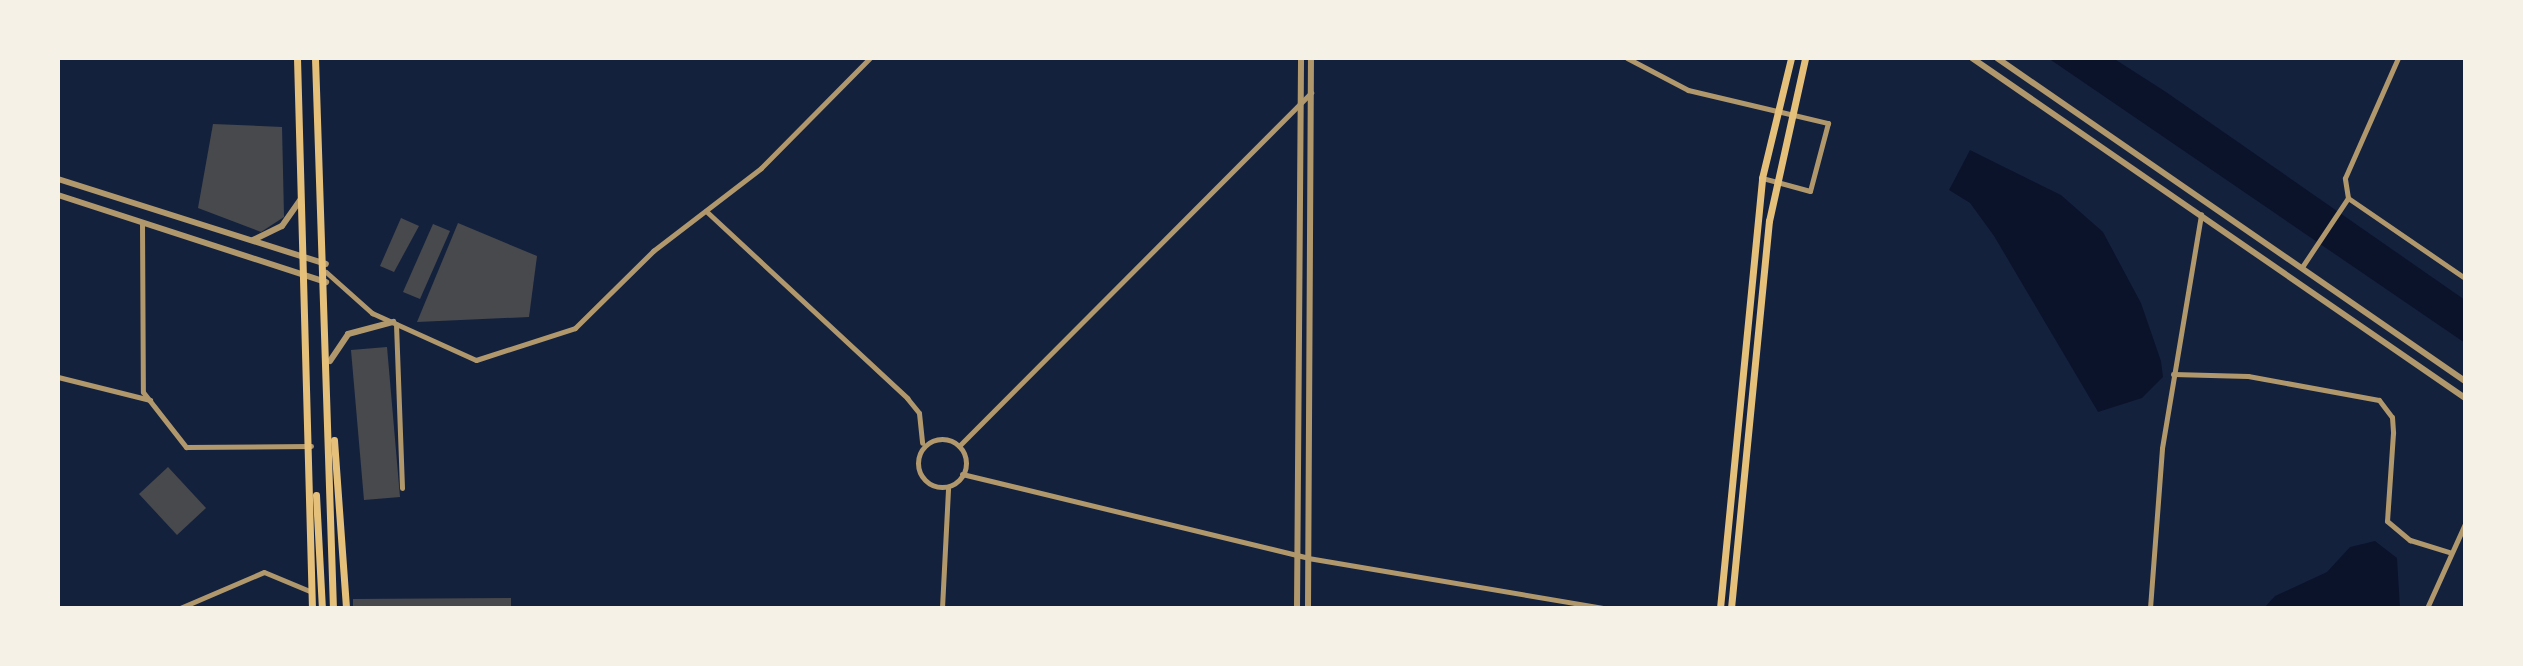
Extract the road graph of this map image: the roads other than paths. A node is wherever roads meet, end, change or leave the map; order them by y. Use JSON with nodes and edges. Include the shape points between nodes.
{"nodes":[{"id":1,"x":297,"y":58,"type":"edge"},
{"id":2,"x":316,"y":58,"type":"edge"},
{"id":3,"x":870,"y":58,"type":"edge"},
{"id":4,"x":1301,"y":58,"type":"edge"},
{"id":5,"x":1311,"y":58,"type":"edge"},
{"id":6,"x":1627,"y":58,"type":"edge"},
{"id":7,"x":1791,"y":58,"type":"edge"},
{"id":8,"x":1805,"y":58,"type":"edge"},
{"id":9,"x":1972,"y":58,"type":"edge"},
{"id":10,"x":1997,"y":58,"type":"edge"},
{"id":11,"x":2398,"y":58,"type":"edge"},
{"id":12,"x":1311,"y":93,"type":"junction"},
{"id":13,"x":1301,"y":104,"type":"junction"},
{"id":14,"x":1775,"y":112,"type":"junction"},
{"id":15,"x":1788,"y":114,"type":"junction"},
{"id":16,"x":1762,"y":178,"type":"junction"},
{"id":17,"x":58,"y":179,"type":"edge"},
{"id":18,"x":1775,"y":180,"type":"junction"},
{"id":19,"x":58,"y":195,"type":"edge"},
{"id":20,"x":302,"y":198,"type":"junction"},
{"id":21,"x":2348,"y":198,"type":"junction"},
{"id":22,"x":706,"y":211,"type":"junction"},
{"id":23,"x":2201,"y":214,"type":"junction"},
{"id":24,"x":142,"y":222,"type":"junction"},
{"id":25,"x":253,"y":240,"type":"junction"},
{"id":26,"x":305,"y":257,"type":"junction"},
{"id":27,"x":2302,"y":267,"type":"junction"},
{"id":28,"x":326,"y":268,"type":"junction"},
{"id":29,"x":305,"y":274,"type":"junction"},
{"id":30,"x":2465,"y":278,"type":"edge"},
{"id":31,"x":326,"y":282,"type":"junction"},
{"id":32,"x":395,"y":323,"type":"junction"},
{"id":33,"x":330,"y":361,"type":"junction"},
{"id":34,"x":2173,"y":374,"type":"junction"},
{"id":35,"x":58,"y":377,"type":"edge"},
{"id":36,"x":2465,"y":381,"type":"edge"},
{"id":37,"x":2465,"y":398,"type":"edge"},
{"id":38,"x":150,"y":400,"type":"junction"},
{"id":39,"x":331,"y":405,"type":"junction"},
{"id":40,"x":311,"y":428,"type":"junction"},
{"id":41,"x":922,"y":443,"type":"junction"},
{"id":42,"x":311,"y":446,"type":"junction"},
{"id":43,"x":958,"y":446,"type":"junction"},
{"id":44,"x":962,"y":474,"type":"junction"},
{"id":45,"x":402,"y":488,"type":"dead end"},
{"id":46,"x":948,"y":488,"type":"junction"},
{"id":47,"x":2465,"y":524,"type":"edge"},
{"id":48,"x":2449,"y":552,"type":"junction"},
{"id":49,"x":1297,"y":555,"type":"junction"},
{"id":50,"x":1308,"y":558,"type":"junction"},
{"id":51,"x":312,"y":592,"type":"junction"},
{"id":52,"x":180,"y":608,"type":"edge"},
{"id":53,"x":313,"y":608,"type":"edge"},
{"id":54,"x":322,"y":608,"type":"edge"},
{"id":55,"x":333,"y":608,"type":"edge"},
{"id":56,"x":346,"y":608,"type":"edge"},
{"id":57,"x":845,"y":608,"type":"edge"},
{"id":58,"x":942,"y":608,"type":"edge"},
{"id":59,"x":1297,"y":608,"type":"edge"},
{"id":60,"x":1308,"y":608,"type":"edge"},
{"id":61,"x":1602,"y":608,"type":"edge"},
{"id":62,"x":1720,"y":608,"type":"edge"},
{"id":63,"x":1731,"y":608,"type":"edge"},
{"id":64,"x":2150,"y":608,"type":"edge"},
{"id":65,"x":2427,"y":608,"type":"edge"}],
"edges":[{"from":1,"to":20,"type":"main road"},
{"from":2,"to":28,"type":"main road"},
{"from":3,"to":22,"type":"street","via":[[761,168]]},
{"from":4,"to":13,"type":"street"},
{"from":5,"to":12,"type":"street"},
{"from":6,"to":14,"type":"street","via":[[1688,90]]},
{"from":7,"to":14,"type":"main road"},
{"from":8,"to":15,"type":"main road"},
{"from":9,"to":23,"type":"street"},
{"from":10,"to":27,"type":"street"},
{"from":11,"to":21,"type":"street","via":[[2344,178]]},
{"from":12,"to":13,"type":"street"},
{"from":12,"to":50,"type":"street"},
{"from":13,"to":43,"type":"street"},
{"from":13,"to":49,"type":"street"},
{"from":14,"to":15,"type":"street"},
{"from":14,"to":16,"type":"main road"},
{"from":15,"to":18,"type":"main road"},
{"from":15,"to":18,"type":"street","via":[[1828,123],[1810,191]]},
{"from":16,"to":18,"type":"street"},
{"from":16,"to":62,"type":"main road"},
{"from":17,"to":25,"type":"street"},
{"from":18,"to":63,"type":"main road"},
{"from":19,"to":24,"type":"street"},
{"from":20,"to":25,"type":"street","via":[[282,226]]},
{"from":20,"to":26,"type":"main road"},
{"from":21,"to":27,"type":"street"},
{"from":21,"to":30,"type":"street"},
{"from":22,"to":32,"type":"street","via":[[653,251],[575,328],[476,360]]},
{"from":22,"to":41,"type":"street","via":[[907,398],[919,413]]},
{"from":23,"to":34,"type":"street"},
{"from":23,"to":37,"type":"street"},
{"from":24,"to":29,"type":"street"},
{"from":24,"to":38,"type":"street","via":[[143,392]]},
{"from":25,"to":26,"type":"street"},
{"from":26,"to":28,"type":"street"},
{"from":26,"to":29,"type":"main road"},
{"from":27,"to":36,"type":"street"},
{"from":28,"to":31,"type":"main road"},
{"from":28,"to":32,"type":"street","via":[[349,296]]},
{"from":29,"to":31,"type":"street"},
{"from":29,"to":40,"type":"main road"},
{"from":31,"to":33,"type":"main road"},
{"from":32,"to":33,"type":"street","via":[[348,334]]},
{"from":32,"to":45,"type":"street"},
{"from":33,"to":39,"type":"main road"},
{"from":34,"to":48,"type":"street","via":[[2248,376],[2379,400],[2392,417],[2387,521],[2410,540]]},
{"from":34,"to":64,"type":"street"},
{"from":35,"to":38,"type":"street"},
{"from":38,"to":42,"type":"street","via":[[186,447]]},
{"from":39,"to":55,"type":"main road"},
{"from":39,"to":56,"type":"main road"},
{"from":40,"to":42,"type":"main road"},
{"from":40,"to":54,"type":"main road"},
{"from":41,"to":43,"type":"street","via":[[943,438]]},
{"from":41,"to":46,"type":"street","via":[[923,485]]},
{"from":42,"to":51,"type":"main road"},
{"from":43,"to":44,"type":"street"},
{"from":44,"to":46,"type":"street"},
{"from":44,"to":49,"type":"street"},
{"from":46,"to":58,"type":"street"},
{"from":47,"to":48,"type":"street"},
{"from":48,"to":65,"type":"street"},
{"from":49,"to":50,"type":"street"},
{"from":49,"to":59,"type":"street"},
{"from":50,"to":60,"type":"street"},
{"from":50,"to":61,"type":"street"},
{"from":51,"to":52,"type":"street","via":[[264,572]]},
{"from":51,"to":53,"type":"main road"},
{"from":57,"to":58,"type":"street"}]}
